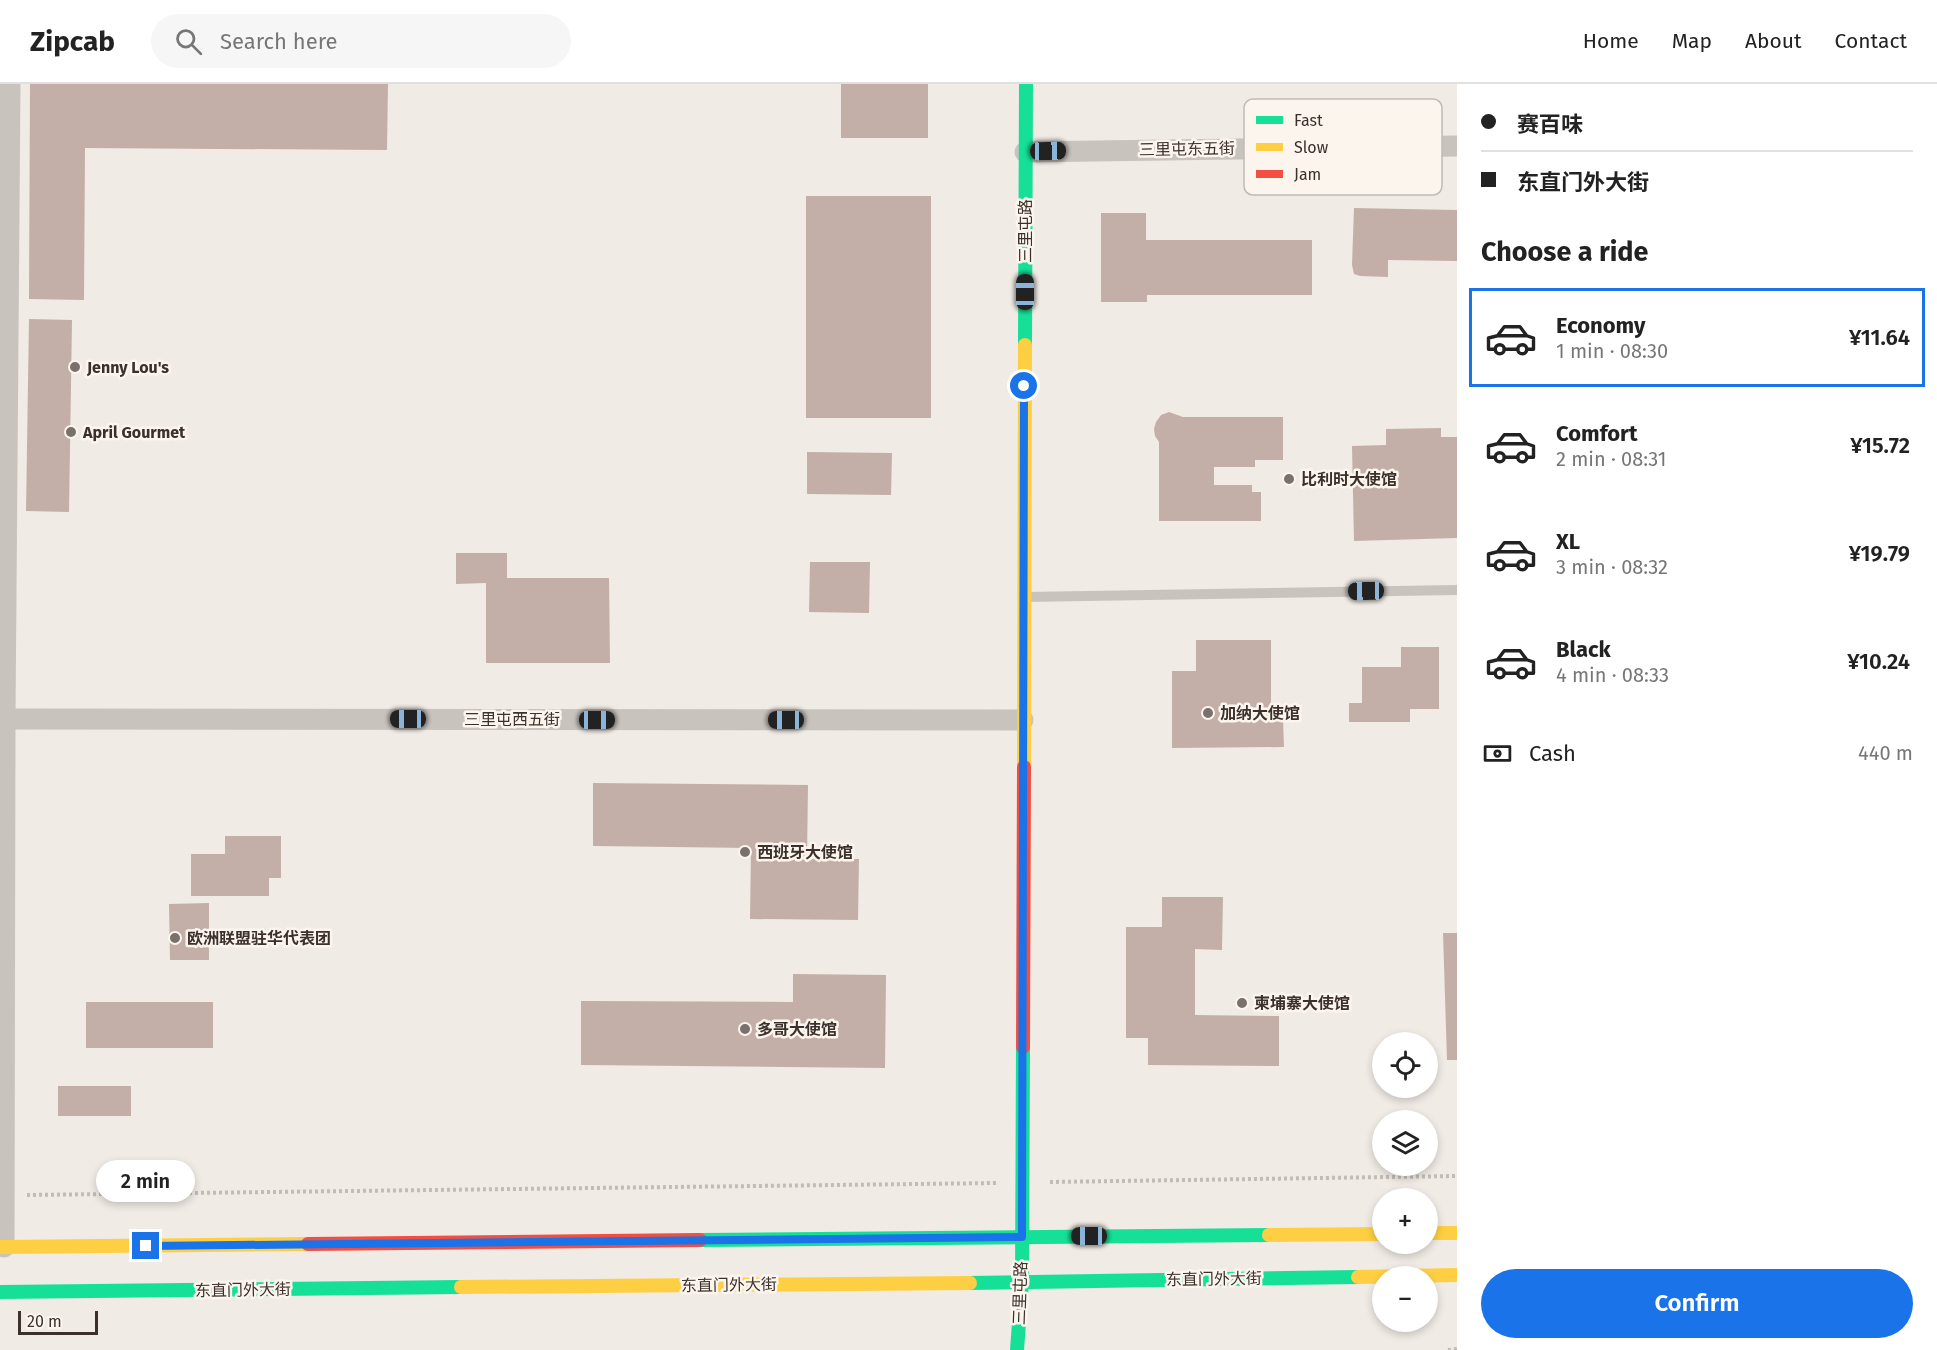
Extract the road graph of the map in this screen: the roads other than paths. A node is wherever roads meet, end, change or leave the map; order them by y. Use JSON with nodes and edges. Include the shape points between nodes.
{"nodes":[{"id":1,"x":10,"y":84,"type":"edge"},
{"id":2,"x":1026,"y":84,"type":"edge"},
{"id":3,"x":1442,"y":146,"type":"edge"},
{"id":4,"x":1457,"y":146,"type":"edge"},
{"id":5,"x":1244,"y":149,"type":"edge"},
{"id":6,"x":1025,"y":152,"type":"junction"},
{"id":7,"x":1457,"y":590,"type":"edge"},
{"id":8,"x":1024,"y":597,"type":"junction"},
{"id":9,"x":2,"y":719,"type":"edge"},
{"id":10,"x":1023,"y":720,"type":"junction"},
{"id":11,"x":1438,"y":1233,"type":"edge"},
{"id":12,"x":1457,"y":1233,"type":"edge"},
{"id":13,"x":1372,"y":1234,"type":"edge"},
{"id":14,"x":1022,"y":1237,"type":"junction"},
{"id":15,"x":2,"y":1247,"type":"edge"},
{"id":16,"x":1457,"y":1275,"type":"edge"},
{"id":17,"x":1022,"y":1282,"type":"junction"},
{"id":18,"x":0,"y":1292,"type":"edge"},
{"id":19,"x":1017,"y":1350,"type":"edge"}],
"edges":[{"from":1,"to":9,"type":"street"},
{"from":2,"to":6,"type":"main road","name":"三里屯路"},
{"from":3,"to":4,"type":"street","name":"三里屯东五街"},
{"from":5,"to":6,"type":"street","name":"三里屯东五街"},
{"from":6,"to":8,"type":"main road","name":"三里屯路"},
{"from":7,"to":8,"type":"lane"},
{"from":8,"to":10,"type":"main road","name":"三里屯路"},
{"from":9,"to":10,"type":"street","name":"三里屯西五街"},
{"from":9,"to":15,"type":"street"},
{"from":10,"to":14,"type":"main road","name":"三里屯路"},
{"from":11,"to":12,"type":"main road"},
{"from":13,"to":14,"type":"main road"},
{"from":14,"to":15,"type":"main road"},
{"from":14,"to":17,"type":"main road","name":"三里屯路"},
{"from":16,"to":17,"type":"main road","name":"东直门外大街"},
{"from":17,"to":18,"type":"main road","name":"东直门外大街"},
{"from":17,"to":19,"type":"main road","name":"三里屯路"}]}
